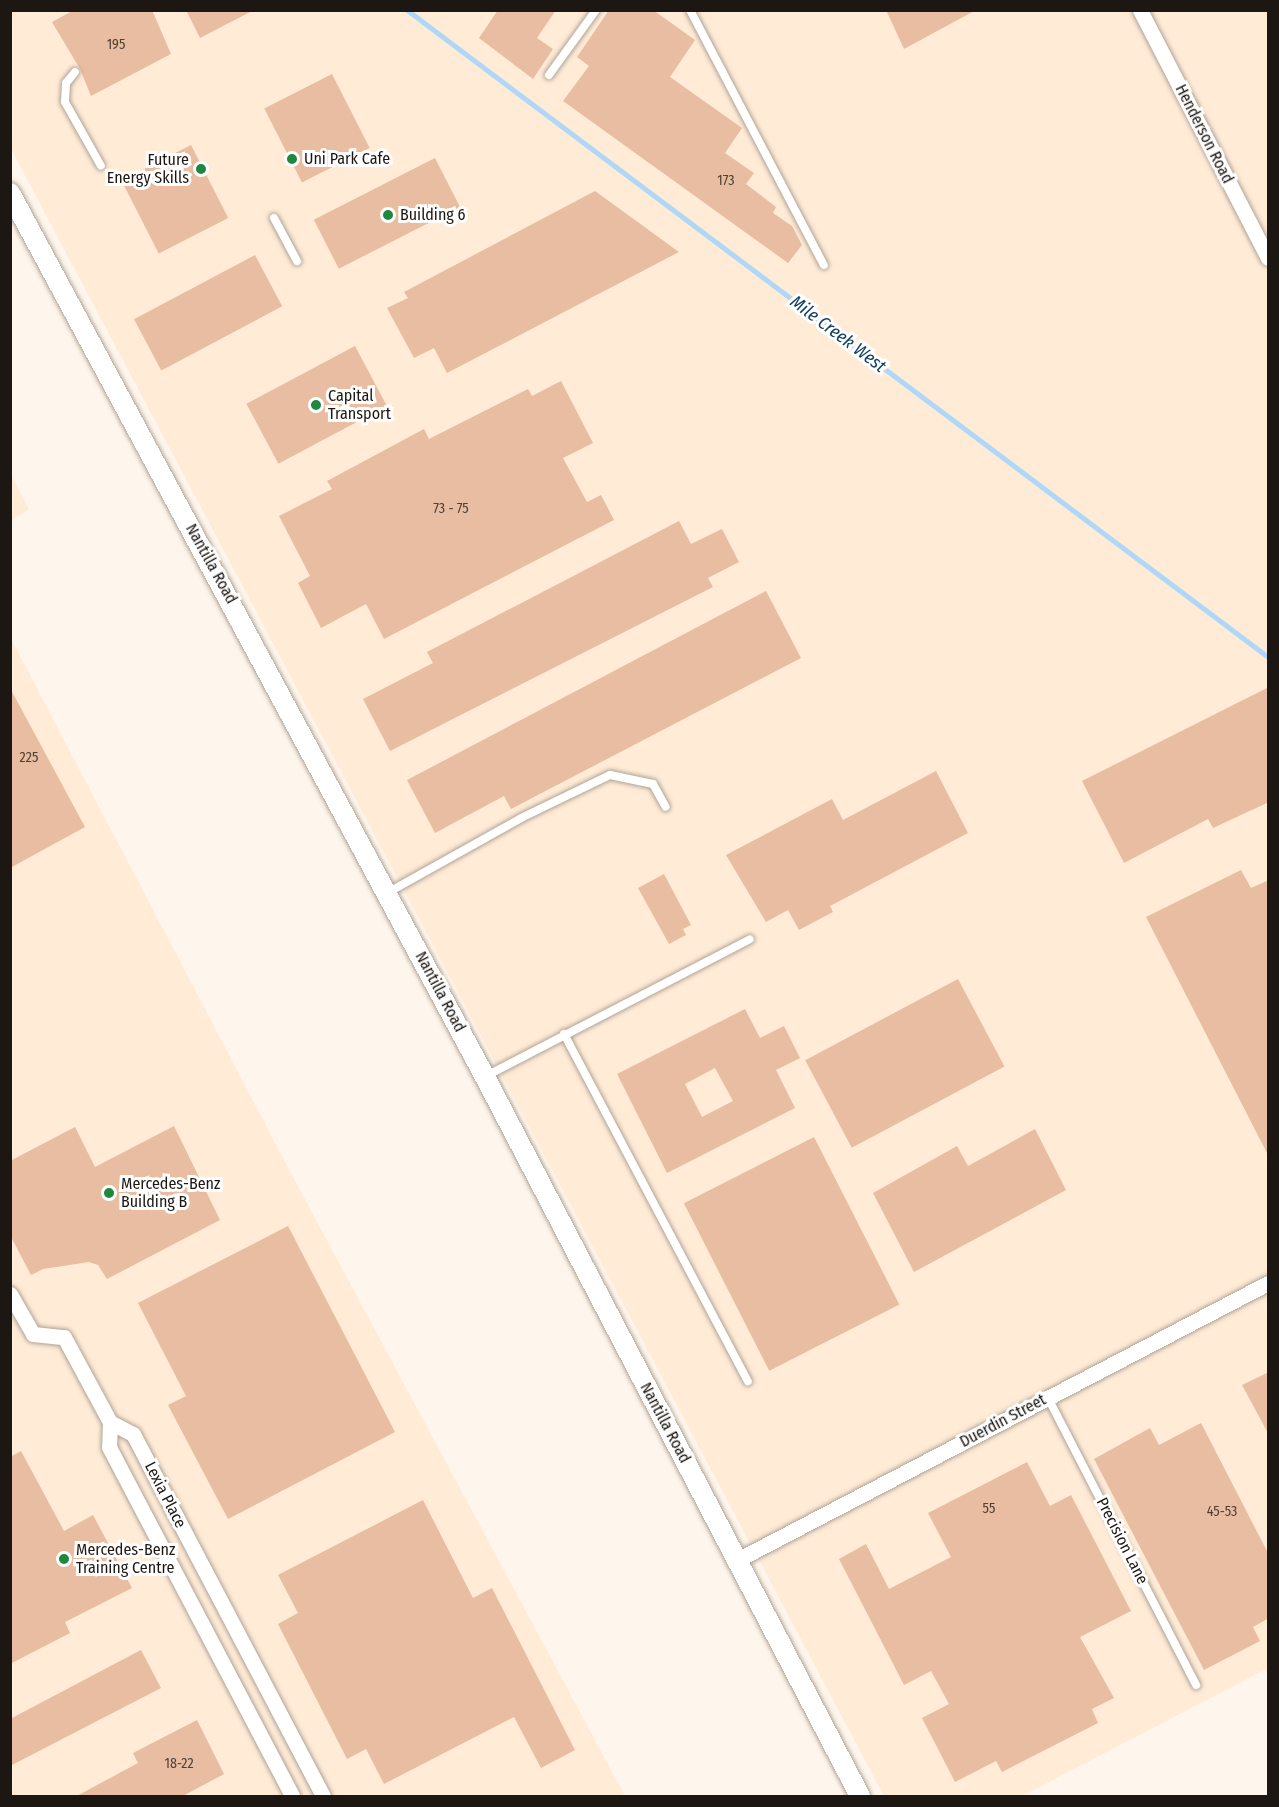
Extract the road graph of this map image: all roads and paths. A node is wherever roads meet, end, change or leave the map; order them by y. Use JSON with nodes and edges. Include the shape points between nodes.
{"nodes":[{"id":1,"x":596,"y":10,"type":"edge"},
{"id":2,"x":690,"y":10,"type":"edge"},
{"id":3,"x":1140,"y":10,"type":"edge"},
{"id":4,"x":75,"y":72,"type":"dead end"},
{"id":5,"x":549,"y":75,"type":"dead end"},
{"id":6,"x":101,"y":166,"type":"dead end"},
{"id":7,"x":10,"y":194,"type":"edge"},
{"id":8,"x":274,"y":218,"type":"dead end"},
{"id":9,"x":1269,"y":258,"type":"edge"},
{"id":10,"x":297,"y":261,"type":"dead end"},
{"id":11,"x":824,"y":265,"type":"dead end"},
{"id":12,"x":666,"y":807,"type":"dead end"},
{"id":13,"x":387,"y":893,"type":"junction"},
{"id":14,"x":750,"y":939,"type":"dead end"},
{"id":15,"x":564,"y":1034,"type":"junction"},
{"id":16,"x":485,"y":1077,"type":"junction"},
{"id":17,"x":1269,"y":1283,"type":"edge"},
{"id":18,"x":10,"y":1294,"type":"edge"},
{"id":19,"x":748,"y":1381,"type":"dead end"},
{"id":20,"x":1048,"y":1398,"type":"junction"},
{"id":21,"x":110,"y":1422,"type":"junction"},
{"id":22,"x":737,"y":1560,"type":"junction"},
{"id":23,"x":208,"y":1579,"type":"junction"},
{"id":24,"x":184,"y":1591,"type":"junction"},
{"id":25,"x":1196,"y":1685,"type":"dead end"},
{"id":26,"x":266,"y":1689,"type":"junction"},
{"id":27,"x":242,"y":1702,"type":"junction"},
{"id":28,"x":292,"y":1797,"type":"edge"},
{"id":29,"x":324,"y":1797,"type":"edge"},
{"id":30,"x":860,"y":1797,"type":"edge"}],
"edges":[{"from":1,"to":5,"type":"lane"},
{"from":2,"to":11,"type":"lane"},
{"from":3,"to":9,"type":"street","name":"Henderson Road"},
{"from":4,"to":6,"type":"lane","via":[[66,83],[65,102]]},
{"from":7,"to":13,"type":"street","name":"Nantilla Road"},
{"from":8,"to":10,"type":"lane"},
{"from":12,"to":13,"type":"lane","via":[[653,784],[610,775],[521,818]]},
{"from":13,"to":16,"type":"street","name":"Nantilla Road"},
{"from":14,"to":15,"type":"lane"},
{"from":15,"to":16,"type":"lane"},
{"from":15,"to":19,"type":"lane"},
{"from":16,"to":22,"type":"street","name":"Nantilla Road"},
{"from":17,"to":20,"type":"street","name":"Duerdin Street"},
{"from":18,"to":21,"type":"street","name":"Lexia Place","via":[[33,1334],[63,1337]]},
{"from":20,"to":22,"type":"street","name":"Duerdin Street"},
{"from":20,"to":25,"type":"lane","name":"Precision Lane"},
{"from":21,"to":23,"type":"street","name":"Lexia Place","via":[[133,1434]]},
{"from":21,"to":24,"type":"street","name":"Lexia Place","via":[[109,1447]]},
{"from":22,"to":30,"type":"street","name":"Nantilla Road"},
{"from":23,"to":24,"type":"street"},
{"from":23,"to":26,"type":"street","name":"Lexia Place"},
{"from":24,"to":27,"type":"street","name":"Lexia Place"},
{"from":26,"to":27,"type":"street"},
{"from":26,"to":29,"type":"street","name":"Lexia Place"},
{"from":27,"to":28,"type":"street","name":"Lexia Place"}]}
